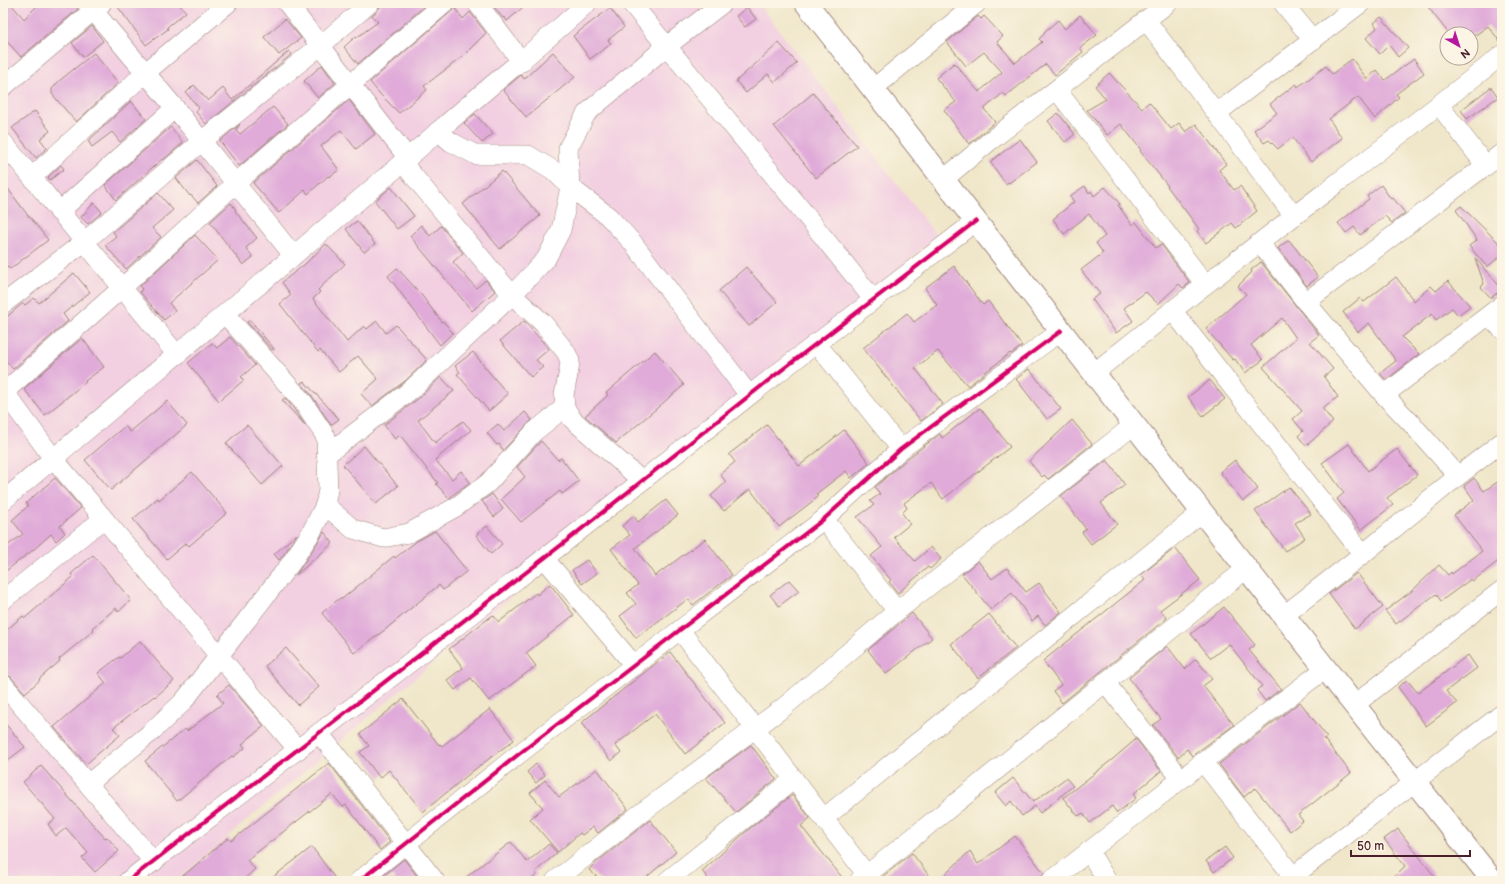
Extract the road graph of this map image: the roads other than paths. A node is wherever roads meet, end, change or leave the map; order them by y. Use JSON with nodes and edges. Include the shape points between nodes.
{"nodes":[{"id":1,"x":228,"y":3,"type":"edge"},
{"id":2,"x":287,"y":3,"type":"edge"},
{"id":3,"x":370,"y":3,"type":"edge"},
{"id":4,"x":445,"y":3,"type":"edge"},
{"id":5,"x":477,"y":3,"type":"edge"},
{"id":6,"x":587,"y":3,"type":"edge"},
{"id":7,"x":631,"y":3,"type":"edge"},
{"id":8,"x":723,"y":3,"type":"edge"},
{"id":9,"x":806,"y":3,"type":"edge"},
{"id":10,"x":977,"y":3,"type":"edge"},
{"id":11,"x":1168,"y":3,"type":"edge"},
{"id":12,"x":1283,"y":3,"type":"edge"},
{"id":13,"x":1361,"y":3,"type":"edge"},
{"id":14,"x":94,"y":5,"type":"edge"},
{"id":15,"x":1146,"y":20,"type":"junction"},
{"id":16,"x":1312,"y":40,"type":"junction"},
{"id":17,"x":320,"y":46,"type":"junction"},
{"id":18,"x":667,"y":46,"type":"junction"},
{"id":19,"x":1502,"y":55,"type":"edge"},
{"id":20,"x":522,"y":62,"type":"junction"},
{"id":21,"x":145,"y":73,"type":"junction"},
{"id":22,"x":349,"y":84,"type":"junction"},
{"id":23,"x":3,"y":86,"type":"edge"},
{"id":24,"x":874,"y":88,"type":"junction"},
{"id":25,"x":1057,"y":90,"type":"junction"},
{"id":26,"x":1439,"y":105,"type":"junction"},
{"id":27,"x":176,"y":108,"type":"junction"},
{"id":28,"x":1217,"y":113,"type":"junction"},
{"id":29,"x":438,"y":131,"type":"junction"},
{"id":30,"x":202,"y":141,"type":"junction"},
{"id":31,"x":6,"y":152,"type":"edge"},
{"id":32,"x":1502,"y":154,"type":"edge"},
{"id":33,"x":405,"y":160,"type":"junction"},
{"id":34,"x":1486,"y":166,"type":"junction"},
{"id":35,"x":32,"y":177,"type":"junction"},
{"id":36,"x":944,"y":179,"type":"junction"},
{"id":37,"x":236,"y":183,"type":"junction"},
{"id":38,"x":570,"y":187,"type":"junction"},
{"id":39,"x":59,"y":212,"type":"junction"},
{"id":40,"x":1294,"y":216,"type":"junction"},
{"id":41,"x":976,"y":221,"type":"junction"},
{"id":42,"x":84,"y":242,"type":"junction"},
{"id":43,"x":1260,"y":243,"type":"junction"},
{"id":44,"x":293,"y":255,"type":"junction"},
{"id":45,"x":1206,"y":284,"type":"junction"},
{"id":46,"x":123,"y":287,"type":"junction"},
{"id":47,"x":512,"y":295,"type":"junction"},
{"id":48,"x":873,"y":299,"type":"junction"},
{"id":49,"x":1306,"y":302,"type":"junction"},
{"id":50,"x":3,"y":304,"type":"edge"},
{"id":51,"x":1172,"y":310,"type":"junction"},
{"id":52,"x":1495,"y":310,"type":"edge"},
{"id":53,"x":225,"y":314,"type":"junction"},
{"id":54,"x":1502,"y":329,"type":"edge"},
{"id":55,"x":1061,"y":331,"type":"junction"},
{"id":56,"x":816,"y":343,"type":"junction"},
{"id":57,"x":177,"y":355,"type":"junction"},
{"id":58,"x":1094,"y":373,"type":"junction"},
{"id":59,"x":3,"y":392,"type":"edge"},
{"id":60,"x":749,"y":395,"type":"junction"},
{"id":61,"x":1384,"y":395,"type":"junction"},
{"id":62,"x":565,"y":407,"type":"junction"},
{"id":63,"x":1134,"y":425,"type":"junction"},
{"id":64,"x":1502,"y":442,"type":"edge"},
{"id":65,"x":901,"y":448,"type":"junction"},
{"id":66,"x":326,"y":456,"type":"junction"},
{"id":67,"x":53,"y":458,"type":"junction"},
{"id":68,"x":1458,"y":476,"type":"junction"},
{"id":69,"x":642,"y":481,"type":"junction"},
{"id":70,"x":3,"y":501,"type":"edge"},
{"id":71,"x":325,"y":505,"type":"junction"},
{"id":72,"x":1202,"y":512,"type":"junction"},
{"id":73,"x":104,"y":519,"type":"junction"},
{"id":74,"x":824,"y":519,"type":"junction"},
{"id":75,"x":1363,"y":554,"type":"junction"},
{"id":76,"x":544,"y":558,"type":"junction"},
{"id":77,"x":1246,"y":569,"type":"junction"},
{"id":78,"x":1502,"y":590,"type":"edge"},
{"id":79,"x":3,"y":600,"type":"edge"},
{"id":80,"x":897,"y":611,"type":"junction"},
{"id":81,"x":1283,"y":616,"type":"junction"},
{"id":82,"x":680,"y":630,"type":"junction"},
{"id":83,"x":220,"y":657,"type":"junction"},
{"id":84,"x":634,"y":665,"type":"junction"},
{"id":85,"x":1325,"y":669,"type":"junction"},
{"id":86,"x":1105,"y":682,"type":"junction"},
{"id":87,"x":3,"y":684,"type":"edge"},
{"id":88,"x":1354,"y":705,"type":"junction"},
{"id":89,"x":1502,"y":714,"type":"edge"},
{"id":90,"x":755,"y":728,"type":"junction"},
{"id":91,"x":319,"y":734,"type":"junction"},
{"id":92,"x":298,"y":750,"type":"junction"},
{"id":93,"x":1203,"y":762,"type":"junction"},
{"id":94,"x":794,"y":779,"type":"junction"},
{"id":95,"x":1181,"y":779,"type":"junction"},
{"id":96,"x":88,"y":783,"type":"junction"},
{"id":97,"x":1414,"y":783,"type":"junction"},
{"id":98,"x":824,"y":818,"type":"junction"},
{"id":99,"x":406,"y":844,"type":"junction"},
{"id":100,"x":1089,"y":851,"type":"junction"},
{"id":101,"x":154,"y":862,"type":"junction"},
{"id":102,"x":863,"y":878,"type":"edge"},
{"id":103,"x":1290,"y":879,"type":"edge"},
{"id":104,"x":128,"y":881,"type":"edge"},
{"id":105,"x":359,"y":881,"type":"edge"},
{"id":106,"x":434,"y":881,"type":"edge"},
{"id":107,"x":555,"y":881,"type":"edge"},
{"id":108,"x":667,"y":881,"type":"edge"},
{"id":109,"x":1051,"y":881,"type":"edge"},
{"id":110,"x":1107,"y":881,"type":"edge"},
{"id":111,"x":1493,"y":881,"type":"edge"}],
"edges":[{"from":1,"to":21,"type":"street"},
{"from":2,"to":17,"type":"street"},
{"from":3,"to":17,"type":"street"},
{"from":4,"to":22,"type":"street"},
{"from":5,"to":20,"type":"street"},
{"from":6,"to":20,"type":"street"},
{"from":7,"to":18,"type":"street"},
{"from":8,"to":18,"type":"street"},
{"from":9,"to":24,"type":"highway"},
{"from":10,"to":24,"type":"street"},
{"from":11,"to":15,"type":"street"},
{"from":12,"to":16,"type":"street"},
{"from":13,"to":16,"type":"street"},
{"from":14,"to":21,"type":"street"},
{"from":14,"to":23,"type":"street"},
{"from":15,"to":25,"type":"street"},
{"from":15,"to":28,"type":"street"},
{"from":16,"to":28,"type":"street"},
{"from":17,"to":22,"type":"street"},
{"from":17,"to":30,"type":"street"},
{"from":18,"to":38,"type":"street","via":[[586,114],[568,148]]},
{"from":18,"to":48,"type":"street"},
{"from":19,"to":26,"type":"street"},
{"from":20,"to":29,"type":"street"},
{"from":21,"to":27,"type":"street"},
{"from":21,"to":35,"type":"street"},
{"from":22,"to":33,"type":"street"},
{"from":22,"to":37,"type":"street"},
{"from":24,"to":36,"type":"highway"},
{"from":25,"to":36,"type":"street"},
{"from":25,"to":45,"type":"street"},
{"from":26,"to":34,"type":"street"},
{"from":26,"to":40,"type":"street"},
{"from":27,"to":30,"type":"street"},
{"from":27,"to":39,"type":"street"},
{"from":28,"to":40,"type":"street"},
{"from":29,"to":33,"type":"street"},
{"from":29,"to":38,"type":"street","via":[[451,142],[476,155],[528,155],[553,170]]},
{"from":30,"to":37,"type":"street"},
{"from":30,"to":42,"type":"street"},
{"from":31,"to":35,"type":"street"},
{"from":32,"to":34,"type":"street"},
{"from":33,"to":44,"type":"street"},
{"from":33,"to":47,"type":"street"},
{"from":34,"to":49,"type":"street"},
{"from":35,"to":39,"type":"street"},
{"from":36,"to":41,"type":"highway"},
{"from":37,"to":44,"type":"street"},
{"from":37,"to":46,"type":"street"},
{"from":38,"to":47,"type":"street","via":[[560,230],[546,259]]},
{"from":38,"to":60,"type":"street","via":[[608,216],[633,243]]},
{"from":39,"to":42,"type":"street"},
{"from":40,"to":43,"type":"street"},
{"from":41,"to":48,"type":"street"},
{"from":41,"to":55,"type":"highway"},
{"from":42,"to":46,"type":"street"},
{"from":42,"to":50,"type":"street"},
{"from":43,"to":45,"type":"street"},
{"from":43,"to":49,"type":"street"},
{"from":44,"to":53,"type":"street"},
{"from":45,"to":51,"type":"street"},
{"from":46,"to":57,"type":"street"},
{"from":46,"to":59,"type":"street"},
{"from":47,"to":62,"type":"street","via":[[543,323],[566,352],[570,370],[564,395]]},
{"from":47,"to":66,"type":"street","via":[[412,389]]},
{"from":48,"to":56,"type":"street"},
{"from":49,"to":61,"type":"street"},
{"from":51,"to":58,"type":"street"},
{"from":51,"to":75,"type":"street"},
{"from":52,"to":54,"type":"street"},
{"from":52,"to":61,"type":"street"},
{"from":53,"to":57,"type":"street"},
{"from":53,"to":66,"type":"street","via":[[303,402],[326,437]]},
{"from":55,"to":58,"type":"highway"},
{"from":55,"to":65,"type":"street"},
{"from":56,"to":60,"type":"street"},
{"from":56,"to":65,"type":"street"},
{"from":57,"to":67,"type":"street"},
{"from":58,"to":63,"type":"highway"},
{"from":59,"to":67,"type":"street"},
{"from":60,"to":69,"type":"street"},
{"from":61,"to":68,"type":"street"},
{"from":62,"to":69,"type":"street","via":[[572,419]]},
{"from":62,"to":71,"type":"street","via":[[534,432],[488,483],[456,507],[409,533],[383,538],[353,528]]},
{"from":63,"to":72,"type":"highway"},
{"from":63,"to":80,"type":"street"},
{"from":64,"to":68,"type":"street"},
{"from":65,"to":74,"type":"street"},
{"from":66,"to":71,"type":"street","via":[[328,490]]},
{"from":67,"to":70,"type":"street"},
{"from":67,"to":73,"type":"street"},
{"from":68,"to":75,"type":"street"},
{"from":69,"to":76,"type":"street"},
{"from":71,"to":83,"type":"street","via":[[291,564]]},
{"from":72,"to":77,"type":"highway"},
{"from":72,"to":98,"type":"street"},
{"from":73,"to":79,"type":"street"},
{"from":73,"to":83,"type":"street"},
{"from":74,"to":80,"type":"street"},
{"from":74,"to":82,"type":"street"},
{"from":75,"to":81,"type":"street"},
{"from":76,"to":84,"type":"street"},
{"from":76,"to":91,"type":"street"},
{"from":77,"to":81,"type":"highway"},
{"from":77,"to":86,"type":"street"},
{"from":78,"to":88,"type":"street"},
{"from":80,"to":90,"type":"street","via":[[784,707]]},
{"from":81,"to":85,"type":"highway"},
{"from":82,"to":84,"type":"street"},
{"from":82,"to":90,"type":"street"},
{"from":83,"to":92,"type":"street"},
{"from":83,"to":96,"type":"street","via":[[183,702],[149,734]]},
{"from":84,"to":99,"type":"street"},
{"from":85,"to":88,"type":"highway"},
{"from":85,"to":93,"type":"street"},
{"from":86,"to":95,"type":"street"},
{"from":86,"to":102,"type":"street"},
{"from":87,"to":96,"type":"street"},
{"from":88,"to":97,"type":"highway"},
{"from":89,"to":97,"type":"street"},
{"from":90,"to":94,"type":"street"},
{"from":90,"to":107,"type":"street"},
{"from":91,"to":92,"type":"street"},
{"from":91,"to":99,"type":"street"},
{"from":92,"to":101,"type":"street"},
{"from":93,"to":95,"type":"street"},
{"from":93,"to":103,"type":"street"},
{"from":94,"to":98,"type":"street"},
{"from":94,"to":108,"type":"street"},
{"from":95,"to":100,"type":"street"},
{"from":96,"to":101,"type":"street"},
{"from":97,"to":103,"type":"street"},
{"from":97,"to":111,"type":"highway"},
{"from":98,"to":102,"type":"street"},
{"from":99,"to":105,"type":"street"},
{"from":99,"to":106,"type":"street"},
{"from":100,"to":109,"type":"street"},
{"from":100,"to":110,"type":"street"},
{"from":101,"to":104,"type":"street"}]}
